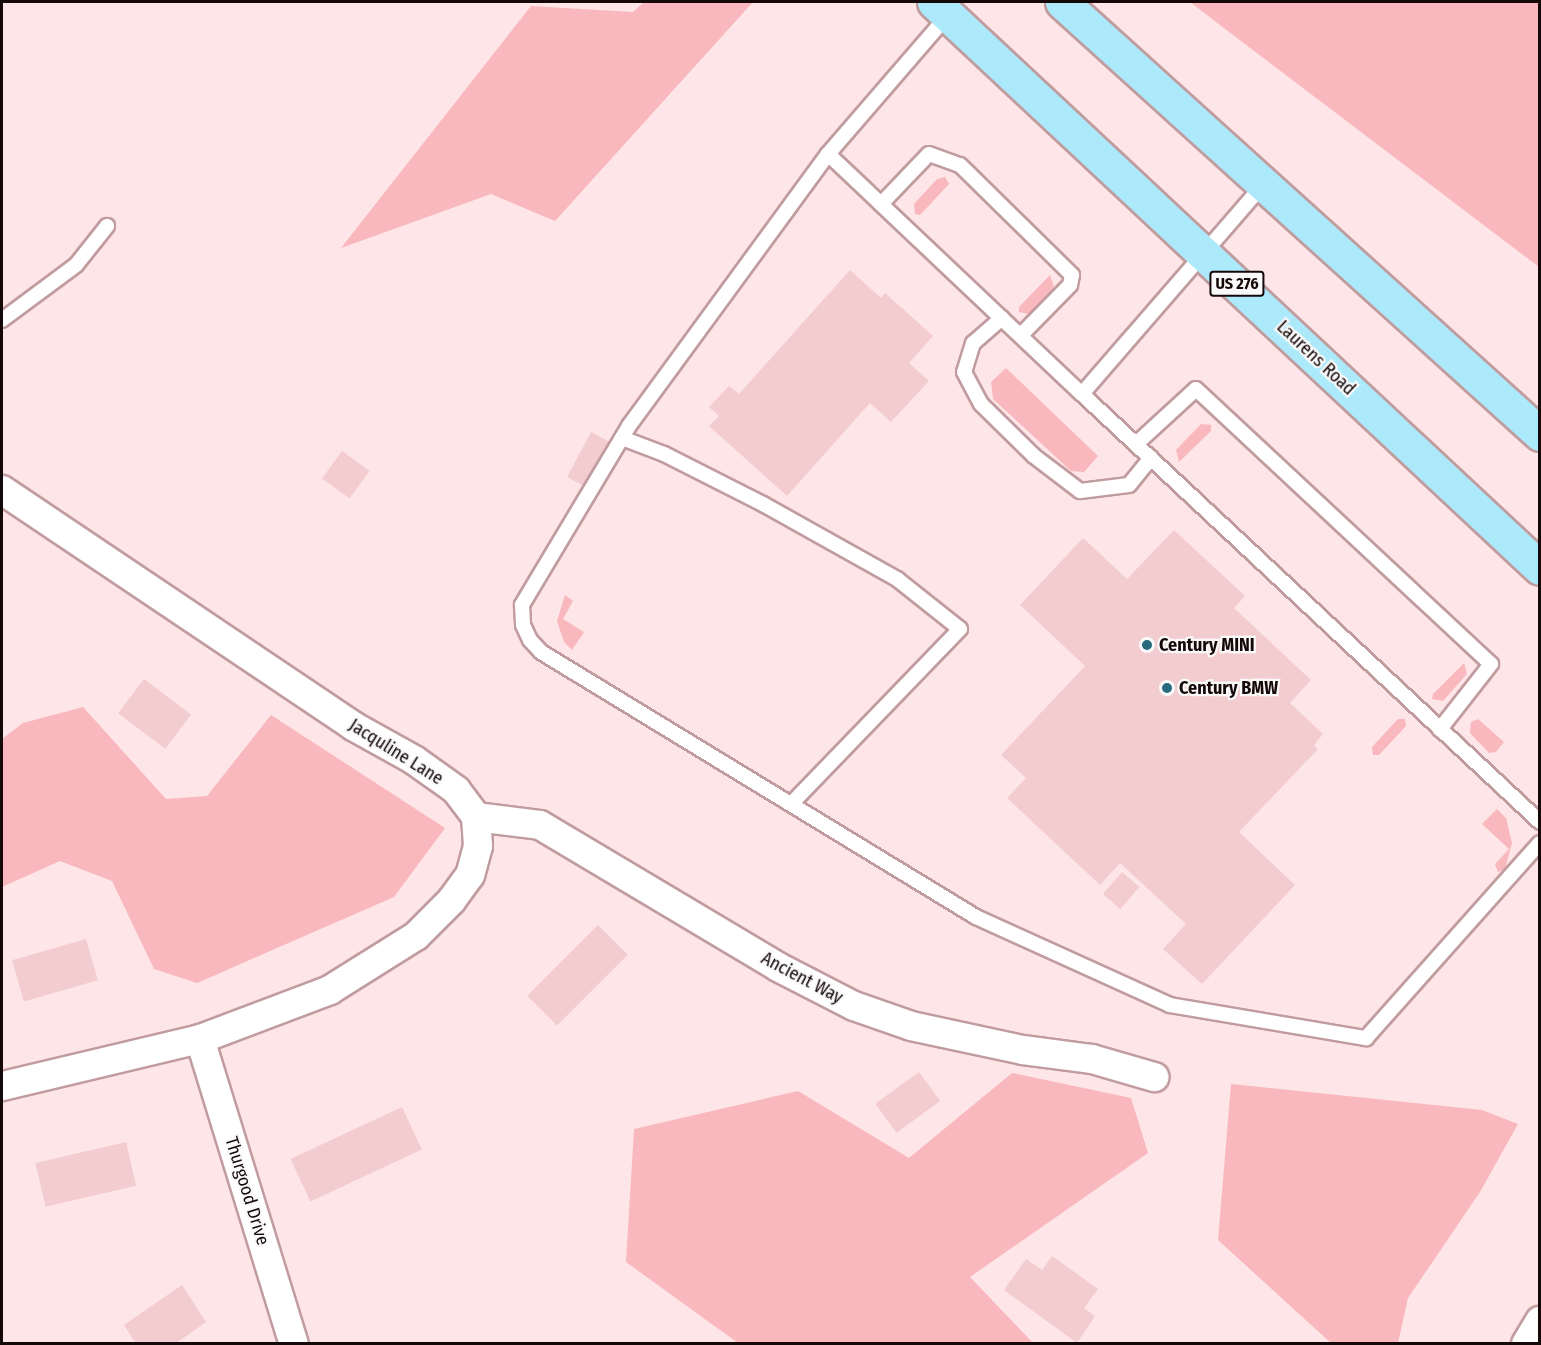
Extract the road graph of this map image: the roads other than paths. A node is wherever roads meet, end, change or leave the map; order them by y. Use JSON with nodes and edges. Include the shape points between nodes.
{"nodes":[{"id":1,"x":1062,"y":2,"type":"edge"},
{"id":2,"x":941,"y":8,"type":"edge"},
{"id":3,"x":828,"y":154,"type":"junction"},
{"id":4,"x":1262,"y":186,"type":"junction"},
{"id":5,"x":881,"y":204,"type":"junction"},
{"id":6,"x":106,"y":226,"type":"dead end"},
{"id":7,"x":1203,"y":252,"type":"junction"},
{"id":8,"x":1002,"y":318,"type":"junction"},
{"id":9,"x":2,"y":320,"type":"edge"},
{"id":10,"x":1021,"y":335,"type":"junction"},
{"id":11,"x":1082,"y":394,"type":"junction"},
{"id":12,"x":1539,"y":434,"type":"edge"},
{"id":13,"x":622,"y":438,"type":"junction"},
{"id":14,"x":1136,"y":444,"type":"junction"},
{"id":15,"x":1152,"y":458,"type":"junction"},
{"id":16,"x":2,"y":490,"type":"edge"},
{"id":17,"x":1539,"y":568,"type":"edge"},
{"id":18,"x":1440,"y":729,"type":"junction"},
{"id":19,"x":791,"y":804,"type":"junction"},
{"id":20,"x":476,"y":817,"type":"junction"},
{"id":21,"x":1539,"y":822,"type":"edge"},
{"id":22,"x":1539,"y":843,"type":"edge"},
{"id":23,"x":200,"y":1039,"type":"junction"},
{"id":24,"x":1154,"y":1077,"type":"dead end"},
{"id":25,"x":2,"y":1086,"type":"edge"},
{"id":26,"x":1539,"y":1321,"type":"edge"},
{"id":27,"x":294,"y":1344,"type":"edge"},
{"id":28,"x":1526,"y":1344,"type":"edge"}],
"edges":[{"from":1,"to":4,"type":"main road"},
{"from":2,"to":3,"type":"lane"},
{"from":2,"to":7,"type":"main road","name":"Laurens Road","number":"US 276"},
{"from":3,"to":5,"type":"lane"},
{"from":3,"to":13,"type":"lane"},
{"from":4,"to":7,"type":"lane"},
{"from":4,"to":12,"type":"main road"},
{"from":5,"to":8,"type":"lane"},
{"from":5,"to":10,"type":"lane","via":[[928,154],[960,165],[1072,275],[1071,285]]},
{"from":6,"to":9,"type":"lane","via":[[76,265]]},
{"from":7,"to":11,"type":"lane"},
{"from":7,"to":17,"type":"main road","name":"Laurens Road","number":"US 276"},
{"from":8,"to":10,"type":"lane"},
{"from":8,"to":15,"type":"lane","via":[[973,343],[964,372],[981,404],[1034,456],[1080,491],[1129,485]]},
{"from":10,"to":11,"type":"lane"},
{"from":11,"to":14,"type":"lane"},
{"from":13,"to":19,"type":"lane","via":[[522,605],[523,625],[541,652]]},
{"from":13,"to":19,"type":"lane","via":[[664,454],[753,499],[888,573],[924,597],[960,629]]},
{"from":14,"to":15,"type":"lane"},
{"from":14,"to":18,"type":"lane","via":[[1196,388],[1491,664]]},
{"from":15,"to":18,"type":"lane"},
{"from":16,"to":20,"type":"street","name":"Jacquline Lane","via":[[353,726],[414,760],[456,790]]},
{"from":18,"to":21,"type":"lane"},
{"from":19,"to":22,"type":"lane","via":[[976,917],[1170,1005],[1366,1038]]},
{"from":20,"to":23,"type":"street","via":[[478,846],[470,875],[452,900],[416,936],[330,990]]},
{"from":20,"to":24,"type":"street","name":"Ancient Way","via":[[540,825],[778,967],[854,1006],[910,1026],[1023,1050],[1092,1059]]},
{"from":23,"to":25,"type":"street"},
{"from":23,"to":27,"type":"street","name":"Thurgood Drive"},
{"from":26,"to":28,"type":"street"}]}
